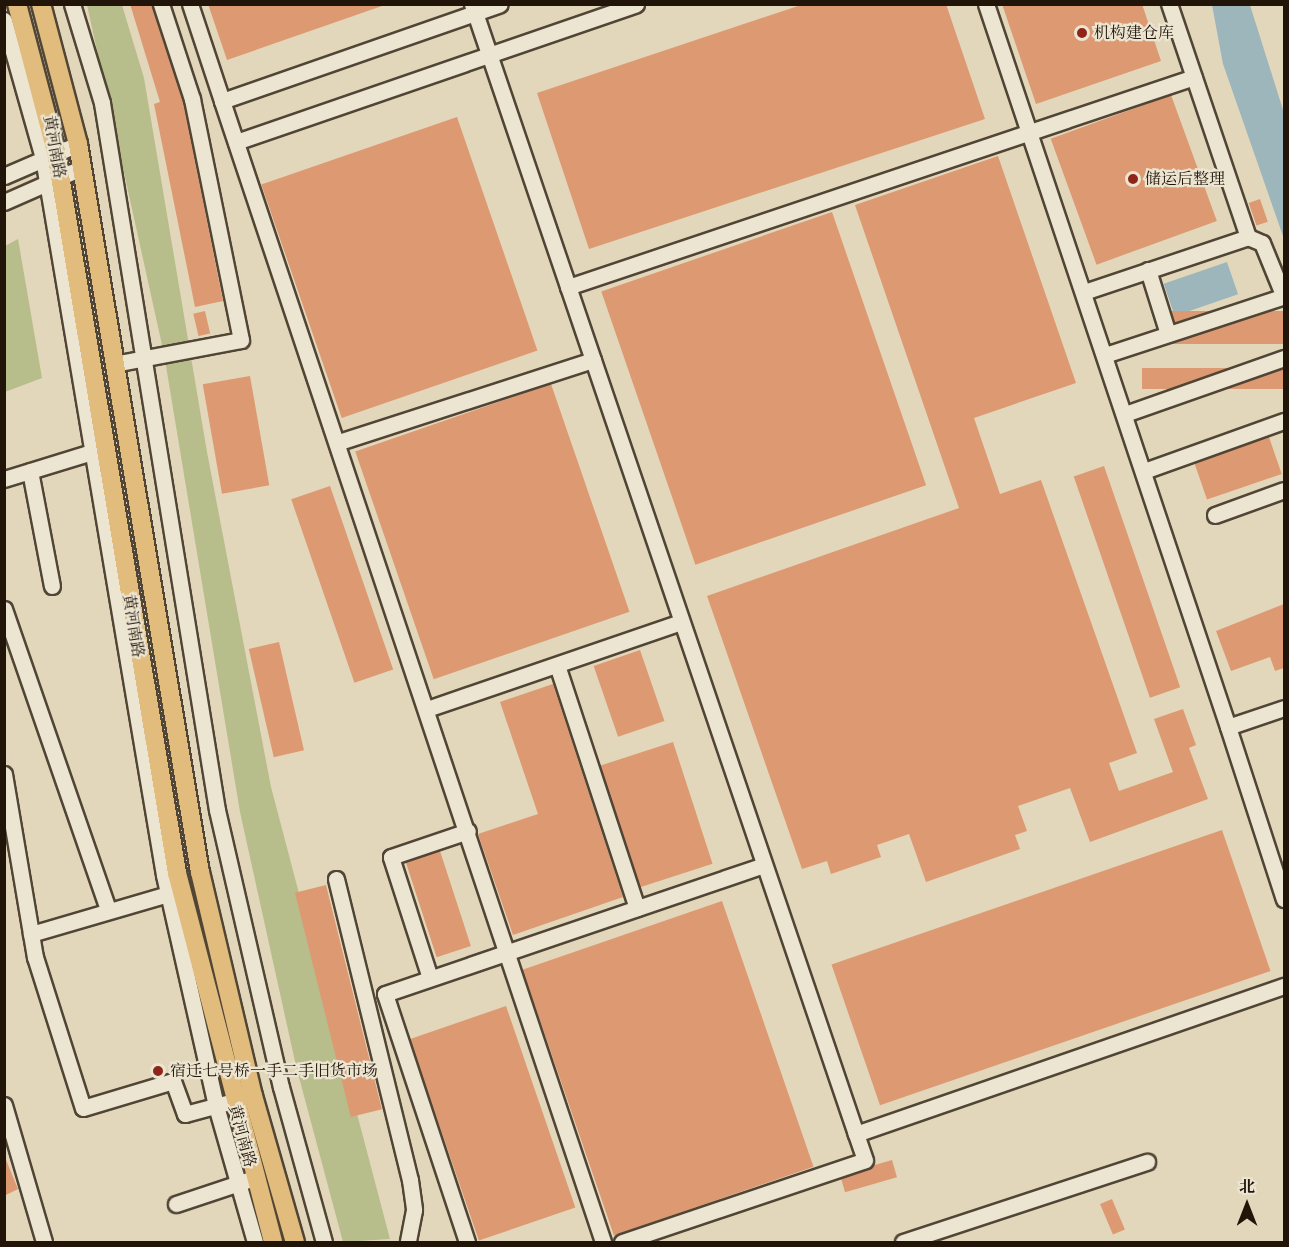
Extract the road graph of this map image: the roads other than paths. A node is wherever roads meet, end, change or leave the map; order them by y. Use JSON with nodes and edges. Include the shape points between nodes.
{"nodes":[{"id":1,"x":17,"y":4,"type":"edge"},
{"id":2,"x":41,"y":4,"type":"edge"},
{"id":3,"x":72,"y":4,"type":"edge"},
{"id":4,"x":161,"y":4,"type":"edge"},
{"id":5,"x":190,"y":4,"type":"edge"},
{"id":6,"x":500,"y":4,"type":"edge"},
{"id":7,"x":636,"y":4,"type":"edge"},
{"id":8,"x":986,"y":4,"type":"edge"},
{"id":9,"x":1169,"y":4,"type":"edge"},
{"id":10,"x":474,"y":9,"type":"edge"},
{"id":11,"x":10,"y":29,"type":"edge"},
{"id":12,"x":489,"y":55,"type":"junction"},
{"id":13,"x":1194,"y":77,"type":"junction"},
{"id":14,"x":222,"y":101,"type":"junction"},
{"id":15,"x":1029,"y":131,"type":"junction"},
{"id":16,"x":236,"y":142,"type":"junction"},
{"id":17,"x":78,"y":144,"type":"junction"},
{"id":18,"x":50,"y":155,"type":"junction"},
{"id":19,"x":81,"y":168,"type":"junction"},
{"id":20,"x":4,"y":176,"type":"edge"},
{"id":21,"x":52,"y":179,"type":"junction"},
{"id":22,"x":4,"y":202,"type":"edge"},
{"id":23,"x":1248,"y":237,"type":"junction"},
{"id":24,"x":1148,"y":270,"type":"junction"},
{"id":25,"x":568,"y":287,"type":"junction"},
{"id":26,"x":1084,"y":292,"type":"junction"},
{"id":27,"x":1284,"y":296,"type":"edge"},
{"id":28,"x":1168,"y":334,"type":"junction"},
{"id":29,"x":1105,"y":355,"type":"junction"},
{"id":30,"x":143,"y":358,"type":"junction"},
{"id":31,"x":1284,"y":358,"type":"edge"},
{"id":32,"x":593,"y":360,"type":"junction"},
{"id":33,"x":114,"y":364,"type":"junction"},
{"id":34,"x":1125,"y":414,"type":"junction"},
{"id":35,"x":1284,"y":421,"type":"edge"},
{"id":36,"x":339,"y":442,"type":"junction"},
{"id":37,"x":96,"y":450,"type":"junction"},
{"id":38,"x":30,"y":471,"type":"junction"},
{"id":39,"x":1144,"y":471,"type":"junction"},
{"id":40,"x":4,"y":479,"type":"edge"},
{"id":41,"x":1284,"y":490,"type":"edge"},
{"id":42,"x":1215,"y":514,"type":"dead end"},
{"id":43,"x":52,"y":586,"type":"dead end"},
{"id":44,"x":5,"y":614,"type":"edge"},
{"id":45,"x":681,"y":622,"type":"junction"},
{"id":46,"x":557,"y":665,"type":"junction"},
{"id":47,"x":1284,"y":708,"type":"edge"},
{"id":48,"x":427,"y":709,"type":"junction"},
{"id":49,"x":1228,"y":727,"type":"junction"},
{"id":50,"x":4,"y":774,"type":"edge"},
{"id":51,"x":468,"y":831,"type":"junction"},
{"id":52,"x":762,"y":866,"type":"junction"},
{"id":53,"x":336,"y":879,"type":"dead end"},
{"id":54,"x":174,"y":892,"type":"junction"},
{"id":55,"x":1284,"y":900,"type":"edge"},
{"id":56,"x":637,"y":908,"type":"junction"},
{"id":57,"x":108,"y":909,"type":"junction"},
{"id":58,"x":31,"y":934,"type":"junction"},
{"id":59,"x":509,"y":951,"type":"junction"},
{"id":60,"x":430,"y":978,"type":"junction"},
{"id":61,"x":1284,"y":986,"type":"edge"},
{"id":62,"x":224,"y":1104,"type":"junction"},
{"id":63,"x":4,"y":1105,"type":"edge"},
{"id":64,"x":8,"y":1124,"type":"edge"},
{"id":65,"x":856,"y":1134,"type":"junction"},
{"id":66,"x":1147,"y":1162,"type":"dead end"},
{"id":67,"x":246,"y":1181,"type":"junction"},
{"id":68,"x":176,"y":1204,"type":"dead end"},
{"id":69,"x":44,"y":1242,"type":"edge"},
{"id":70,"x":255,"y":1242,"type":"edge"},
{"id":71,"x":273,"y":1242,"type":"edge"},
{"id":72,"x":295,"y":1242,"type":"edge"},
{"id":73,"x":324,"y":1242,"type":"edge"},
{"id":74,"x":408,"y":1242,"type":"edge"},
{"id":75,"x":467,"y":1242,"type":"edge"},
{"id":76,"x":603,"y":1242,"type":"edge"},
{"id":77,"x":622,"y":1242,"type":"edge"},
{"id":78,"x":903,"y":1242,"type":"edge"}],
"edges":[{"from":1,"to":11,"type":"main road","name":"黄河南路"},
{"from":2,"to":17,"type":"main road","name":"黄河南路"},
{"from":3,"to":30,"type":"street","via":[[102,103]]},
{"from":4,"to":30,"type":"street","via":[[192,99],[241,340]]},
{"from":5,"to":14,"type":"street"},
{"from":6,"to":10,"type":"street"},
{"from":7,"to":12,"type":"street"},
{"from":8,"to":15,"type":"street"},
{"from":9,"to":13,"type":"street"},
{"from":10,"to":12,"type":"street"},
{"from":10,"to":14,"type":"street"},
{"from":11,"to":18,"type":"main road","name":"黄河南路"},
{"from":12,"to":16,"type":"street"},
{"from":12,"to":25,"type":"street"},
{"from":13,"to":15,"type":"street"},
{"from":13,"to":23,"type":"street"},
{"from":14,"to":16,"type":"street"},
{"from":15,"to":25,"type":"street"},
{"from":15,"to":26,"type":"street"},
{"from":16,"to":36,"type":"street"},
{"from":17,"to":18,"type":"street"},
{"from":17,"to":19,"type":"main road","name":"黄河南路"},
{"from":18,"to":20,"type":"street"},
{"from":18,"to":21,"type":"main road","name":"黄河南路"},
{"from":19,"to":21,"type":"street"},
{"from":19,"to":33,"type":"main road","name":"黄河南路"},
{"from":21,"to":22,"type":"street"},
{"from":21,"to":37,"type":"main road","name":"黄河南路"},
{"from":23,"to":24,"type":"street"},
{"from":23,"to":27,"type":"street","via":[[1262,243]]},
{"from":24,"to":26,"type":"street"},
{"from":24,"to":28,"type":"street"},
{"from":25,"to":32,"type":"street"},
{"from":26,"to":29,"type":"street"},
{"from":27,"to":28,"type":"street"},
{"from":28,"to":29,"type":"street"},
{"from":29,"to":34,"type":"street"},
{"from":30,"to":33,"type":"street"},
{"from":30,"to":73,"type":"street","via":[[217,810],[281,1088]]},
{"from":31,"to":34,"type":"street"},
{"from":32,"to":36,"type":"street"},
{"from":32,"to":45,"type":"street"},
{"from":33,"to":72,"type":"main road","name":"黄河南路","via":[[200,872],[253,1096]]},
{"from":34,"to":39,"type":"street"},
{"from":35,"to":39,"type":"street"},
{"from":36,"to":48,"type":"street"},
{"from":37,"to":38,"type":"street"},
{"from":37,"to":54,"type":"main road","name":"黄河南路"},
{"from":38,"to":40,"type":"street"},
{"from":38,"to":43,"type":"street"},
{"from":39,"to":49,"type":"street"},
{"from":41,"to":42,"type":"street"},
{"from":44,"to":57,"type":"street"},
{"from":45,"to":46,"type":"street"},
{"from":45,"to":52,"type":"street"},
{"from":46,"to":48,"type":"street"},
{"from":46,"to":56,"type":"street"},
{"from":47,"to":49,"type":"street"},
{"from":48,"to":51,"type":"street"},
{"from":49,"to":55,"type":"street"},
{"from":50,"to":58,"type":"street"},
{"from":51,"to":59,"type":"street"},
{"from":51,"to":60,"type":"street","via":[[391,857]]},
{"from":52,"to":56,"type":"street"},
{"from":52,"to":65,"type":"street"},
{"from":53,"to":74,"type":"street","via":[[410,1180],[414,1210]]},
{"from":54,"to":57,"type":"street"},
{"from":54,"to":62,"type":"main road","name":"黄河南路"},
{"from":56,"to":59,"type":"street"},
{"from":57,"to":58,"type":"street"},
{"from":58,"to":62,"type":"street","via":[[55,1030],[84,1108],[172,1081],[185,1114]]},
{"from":59,"to":60,"type":"street"},
{"from":59,"to":76,"type":"street"},
{"from":60,"to":75,"type":"street","via":[[385,994]]},
{"from":61,"to":65,"type":"street"},
{"from":62,"to":67,"type":"main road","name":"黄河南路"},
{"from":63,"to":64,"type":"street"},
{"from":64,"to":69,"type":"street"},
{"from":65,"to":77,"type":"street","via":[[865,1160]]},
{"from":66,"to":78,"type":"street"},
{"from":67,"to":68,"type":"street"},
{"from":67,"to":70,"type":"street"},
{"from":67,"to":71,"type":"main road","name":"黄河南路"}]}
